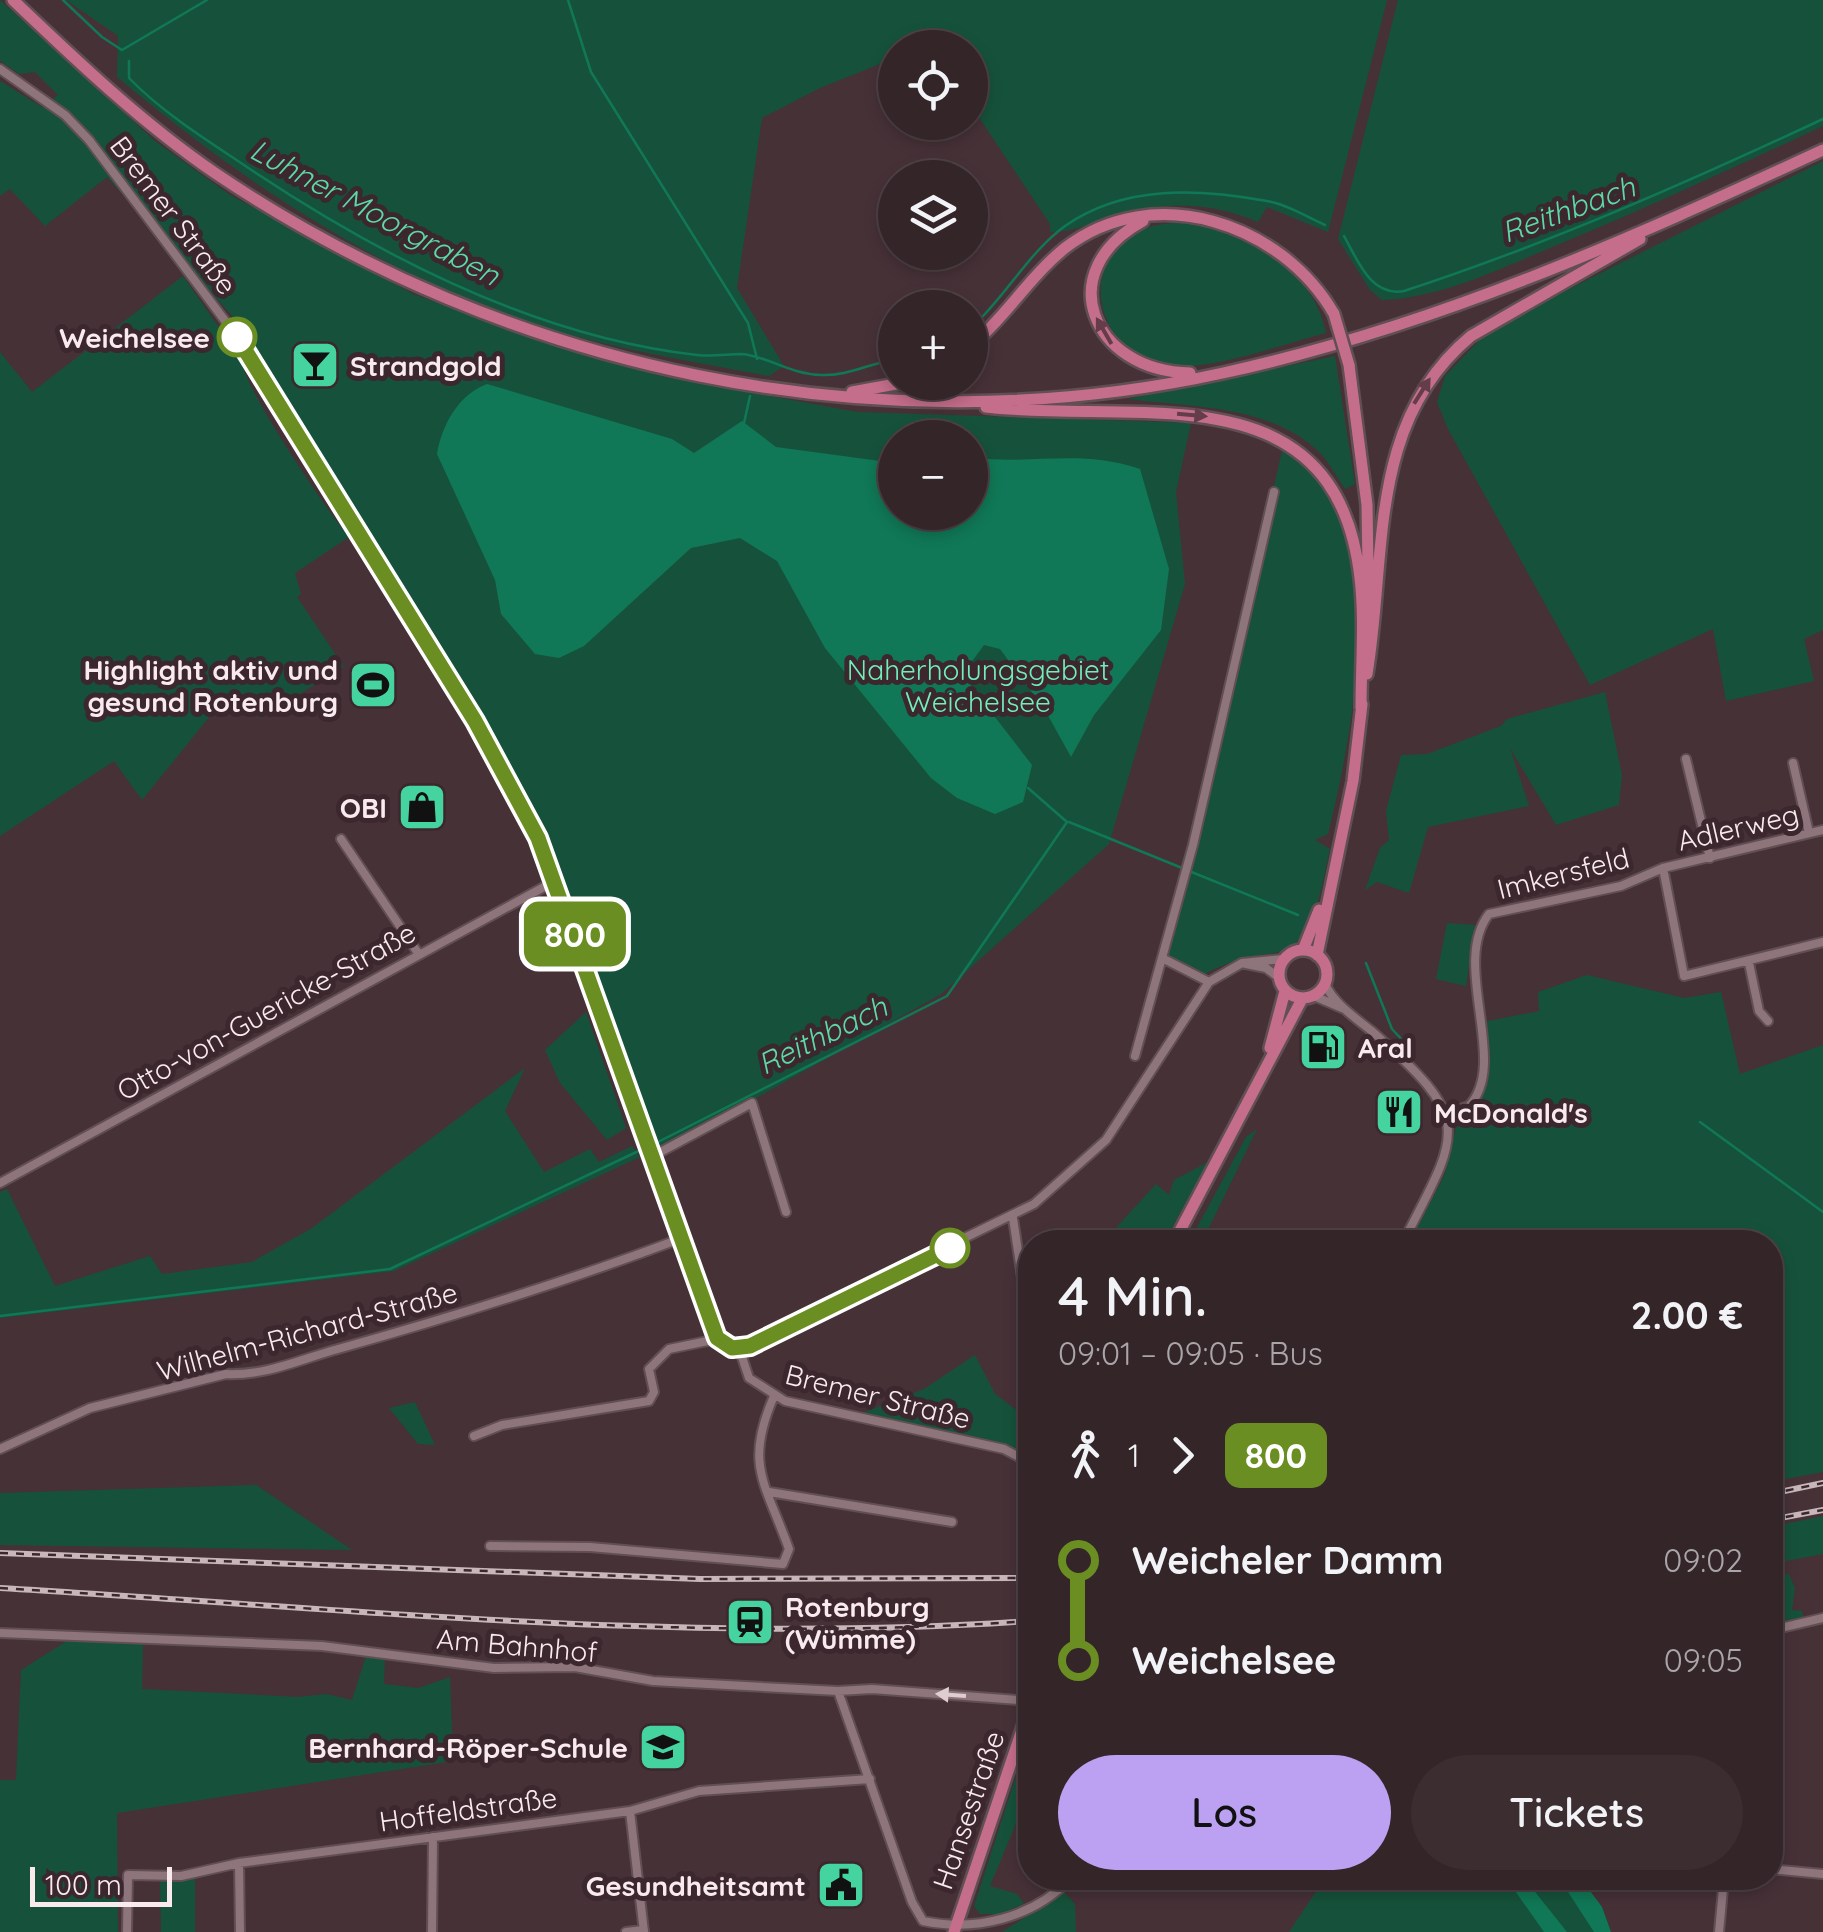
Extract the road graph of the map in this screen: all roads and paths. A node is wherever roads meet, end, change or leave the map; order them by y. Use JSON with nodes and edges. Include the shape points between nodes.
{"nodes":[{"id":1,"x":13,"y":0,"type":"edge"},
{"id":2,"x":0,"y":69,"type":"edge"},
{"id":3,"x":1823,"y":150,"type":"edge"},
{"id":4,"x":1148,"y":218,"type":"junction"},
{"id":5,"x":1659,"y":226,"type":"junction"},
{"id":6,"x":988,"y":328,"type":"edge"},
{"id":7,"x":1220,"y":374,"type":"junction"},
{"id":8,"x":878,"y":385,"type":"edge"},
{"id":9,"x":809,"y":394,"type":"junction"},
{"id":10,"x":943,"y":402,"type":"junction"},
{"id":11,"x":1274,"y":492,"type":"dead end"},
{"id":12,"x":1362,"y":708,"type":"junction"},
{"id":13,"x":1686,"y":758,"type":"dead end"},
{"id":14,"x":1793,"y":763,"type":"dead end"},
{"id":15,"x":1823,"y":830,"type":"edge"},
{"id":16,"x":1809,"y":833,"type":"junction"},
{"id":17,"x":341,"y":840,"type":"dead end"},
{"id":18,"x":1710,"y":858,"type":"junction"},
{"id":19,"x":1334,"y":868,"type":"junction"},
{"id":20,"x":1663,"y":868,"type":"junction"},
{"id":21,"x":555,"y":881,"type":"junction"},
{"id":22,"x":1823,"y":942,"type":"edge"},
{"id":23,"x":1303,"y":950,"type":"junction"},
{"id":24,"x":418,"y":953,"type":"junction"},
{"id":25,"x":1317,"y":955,"type":"junction"},
{"id":26,"x":1164,"y":958,"type":"junction"},
{"id":27,"x":1284,"y":959,"type":"junction"},
{"id":28,"x":1242,"y":963,"type":"junction"},
{"id":29,"x":1749,"y":963,"type":"junction"},
{"id":30,"x":1278,"y":977,"type":"junction"},
{"id":31,"x":1209,"y":982,"type":"junction"},
{"id":32,"x":1325,"y":984,"type":"junction"},
{"id":33,"x":1285,"y":991,"type":"junction"},
{"id":34,"x":1308,"y":997,"type":"junction"},
{"id":35,"x":1350,"y":1013,"type":"junction"},
{"id":36,"x":1768,"y":1021,"type":"dead end"},
{"id":37,"x":1134,"y":1056,"type":"dead end"},
{"id":38,"x":1264,"y":1071,"type":"junction"},
{"id":39,"x":1446,"y":1114,"type":"junction"},
{"id":40,"x":652,"y":1154,"type":"junction"},
{"id":41,"x":0,"y":1184,"type":"edge"},
{"id":42,"x":786,"y":1212,"type":"dead end"},
{"id":43,"x":1013,"y":1218,"type":"junction"},
{"id":44,"x":1180,"y":1230,"type":"edge"},
{"id":45,"x":1409,"y":1230,"type":"edge"},
{"id":46,"x":682,"y":1238,"type":"junction"},
{"id":47,"x":1018,"y":1251,"type":"edge"},
{"id":48,"x":717,"y":1338,"type":"junction"},
{"id":49,"x":739,"y":1348,"type":"junction"},
{"id":50,"x":774,"y":1396,"type":"junction"},
{"id":51,"x":474,"y":1436,"type":"dead end"},
{"id":52,"x":0,"y":1448,"type":"edge"},
{"id":53,"x":1018,"y":1457,"type":"edge"},
{"id":54,"x":769,"y":1492,"type":"junction"},
{"id":55,"x":952,"y":1522,"type":"dead end"},
{"id":56,"x":490,"y":1546,"type":"dead end"},
{"id":57,"x":1823,"y":1618,"type":"edge"},
{"id":58,"x":1783,"y":1630,"type":"edge"},
{"id":59,"x":0,"y":1633,"type":"edge"},
{"id":60,"x":838,"y":1691,"type":"junction"},
{"id":61,"x":1018,"y":1702,"type":"edge"},
{"id":62,"x":1018,"y":1739,"type":"edge"},
{"id":63,"x":870,"y":1779,"type":"junction"},
{"id":64,"x":630,"y":1810,"type":"junction"},
{"id":65,"x":433,"y":1836,"type":"junction"},
{"id":66,"x":239,"y":1864,"type":"junction"},
{"id":67,"x":1783,"y":1870,"type":"edge"},
{"id":68,"x":1823,"y":1874,"type":"edge"},
{"id":69,"x":1053,"y":1890,"type":"edge"},
{"id":70,"x":1723,"y":1890,"type":"edge"},
{"id":71,"x":644,"y":1931,"type":"edge"},
{"id":72,"x":127,"y":1932,"type":"edge"},
{"id":73,"x":240,"y":1932,"type":"edge"},
{"id":74,"x":432,"y":1932,"type":"edge"},
{"id":75,"x":626,"y":1932,"type":"edge"},
{"id":76,"x":954,"y":1932,"type":"edge"},
{"id":77,"x":1719,"y":1932,"type":"edge"}],
"edges":[{"from":1,"to":9,"type":"main road","via":[[211,170],[366,261],[568,344]]},
{"from":2,"to":21,"type":"street","name":"Bremer Straße","via":[[89,140],[244,346],[508,777]]},
{"from":3,"to":5,"type":"main road"},
{"from":4,"to":6,"type":"main road","via":[[1102,226],[1068,246]]},
{"from":7,"to":4,"type":"main road","one_way":true,"via":[[1158,371],[1119,352],[1102,335],[1093,291],[1099,262],[1126,230]]},
{"from":4,"to":12,"type":"main road","bridge":true,"via":[[1198,218],[1248,233],[1308,276],[1334,314],[1348,365],[1370,542]]},
{"from":5,"to":7,"type":"main road","via":[[1422,319]]},
{"from":12,"to":5,"type":"main road","one_way":true,"via":[[1387,481],[1419,394],[1448,354],[1471,336]]},
{"from":7,"to":10,"type":"main road","via":[[1056,398]]},
{"from":8,"to":9,"type":"main road"},
{"from":9,"to":10,"type":"main road"},
{"from":10,"to":12,"type":"main road","one_way":true,"via":[[1206,416],[1250,426],[1303,454],[1330,484],[1350,523],[1360,579]]},
{"from":11,"to":26,"type":"street"},
{"from":12,"to":19,"type":"main road"},
{"from":13,"to":18,"type":"street"},
{"from":14,"to":16,"type":"street"},
{"from":15,"to":16,"type":"street","name":"Adlerweg"},
{"from":16,"to":18,"type":"street","name":"Adlerweg"},
{"from":17,"to":24,"type":"street"},
{"from":18,"to":20,"type":"street","name":"Adlerweg"},
{"from":19,"to":23,"type":"main road"},
{"from":19,"to":25,"type":"main road"},
{"from":20,"to":29,"type":"street","name":"Imkersfeld","via":[[1684,976]]},
{"from":20,"to":39,"type":"street","name":"Imkersfeld","via":[[1620,886],[1489,914],[1481,924],[1476,996],[1481,1082],[1469,1106]]},
{"from":21,"to":24,"type":"street","name":"Otto-von-Guericke-Straße"},
{"from":21,"to":40,"type":"street","name":"Bremer Straße"},
{"from":22,"to":29,"type":"street","name":"Imkersfeld"},
{"from":23,"to":25,"type":"main road"},
{"from":23,"to":27,"type":"main road"},
{"from":24,"to":41,"type":"street","name":"Otto-von-Guericke-Straße"},
{"from":25,"to":32,"type":"main road","via":[[1326,966]]},
{"from":26,"to":31,"type":"street"},
{"from":26,"to":37,"type":"street"},
{"from":27,"to":28,"type":"street"},
{"from":27,"to":30,"type":"main road"},
{"from":28,"to":30,"type":"street"},
{"from":28,"to":31,"type":"street"},
{"from":29,"to":36,"type":"street","via":[[1759,1011]]},
{"from":30,"to":33,"type":"main road"},
{"from":31,"to":43,"type":"street","via":[[1106,1140]]},
{"from":32,"to":34,"type":"main road"},
{"from":32,"to":35,"type":"street"},
{"from":33,"to":34,"type":"main road"},
{"from":33,"to":38,"type":"main road"},
{"from":34,"to":35,"type":"street"},
{"from":34,"to":38,"type":"main road"},
{"from":35,"to":39,"type":"street","via":[[1427,1082]]},
{"from":38,"to":44,"type":"main road"},
{"from":39,"to":45,"type":"street","via":[[1446,1151]]},
{"from":40,"to":42,"type":"street","via":[[752,1103]]},
{"from":40,"to":46,"type":"street","name":"Bremer Straße"},
{"from":43,"to":47,"type":"street"},
{"from":43,"to":49,"type":"street"},
{"from":46,"to":48,"type":"street","name":"Bremer Straße"},
{"from":46,"to":52,"type":"street","name":"Wilhelm-Richard-Straße","via":[[418,1330],[90,1408]]},
{"from":48,"to":49,"type":"street"},
{"from":48,"to":51,"type":"street","via":[[670,1349],[649,1369],[654,1392],[648,1401],[502,1425]]},
{"from":49,"to":50,"type":"street","name":"Bremer Straße","via":[[749,1378]]},
{"from":50,"to":53,"type":"street","name":"Bremer Straße"},
{"from":50,"to":54,"type":"street","via":[[756,1444]]},
{"from":54,"to":55,"type":"street"},
{"from":54,"to":56,"type":"street","via":[[789,1549],[788,1561],[778,1566],[590,1547]]},
{"from":57,"to":58,"type":"street"},
{"from":59,"to":60,"type":"street","name":"Am Bahnhof","via":[[322,1646],[478,1666],[553,1666],[653,1681]]},
{"from":61,"to":60,"type":"street","name":"Am Bahnhof","one_way":true,"via":[[872,1688]]},
{"from":60,"to":63,"type":"street"},
{"from":62,"to":76,"type":"main road","name":"Hansestraße"},
{"from":63,"to":64,"type":"street","name":"Hoffeldstraße","via":[[699,1790]]},
{"from":63,"to":76,"type":"street","via":[[916,1913]]},
{"from":64,"to":65,"type":"street","name":"Hoffeldstraße"},
{"from":64,"to":71,"type":"street"},
{"from":65,"to":66,"type":"street","name":"Hoffeldstraße"},
{"from":65,"to":74,"type":"street"},
{"from":66,"to":72,"type":"street","name":"Hoffeldstraße","via":[[181,1876],[128,1875]]},
{"from":66,"to":73,"type":"street"},
{"from":67,"to":68,"type":"street"},
{"from":69,"to":76,"type":"street","via":[[1002,1924]]},
{"from":70,"to":77,"type":"street"},
{"from":71,"to":75,"type":"street"}]}
